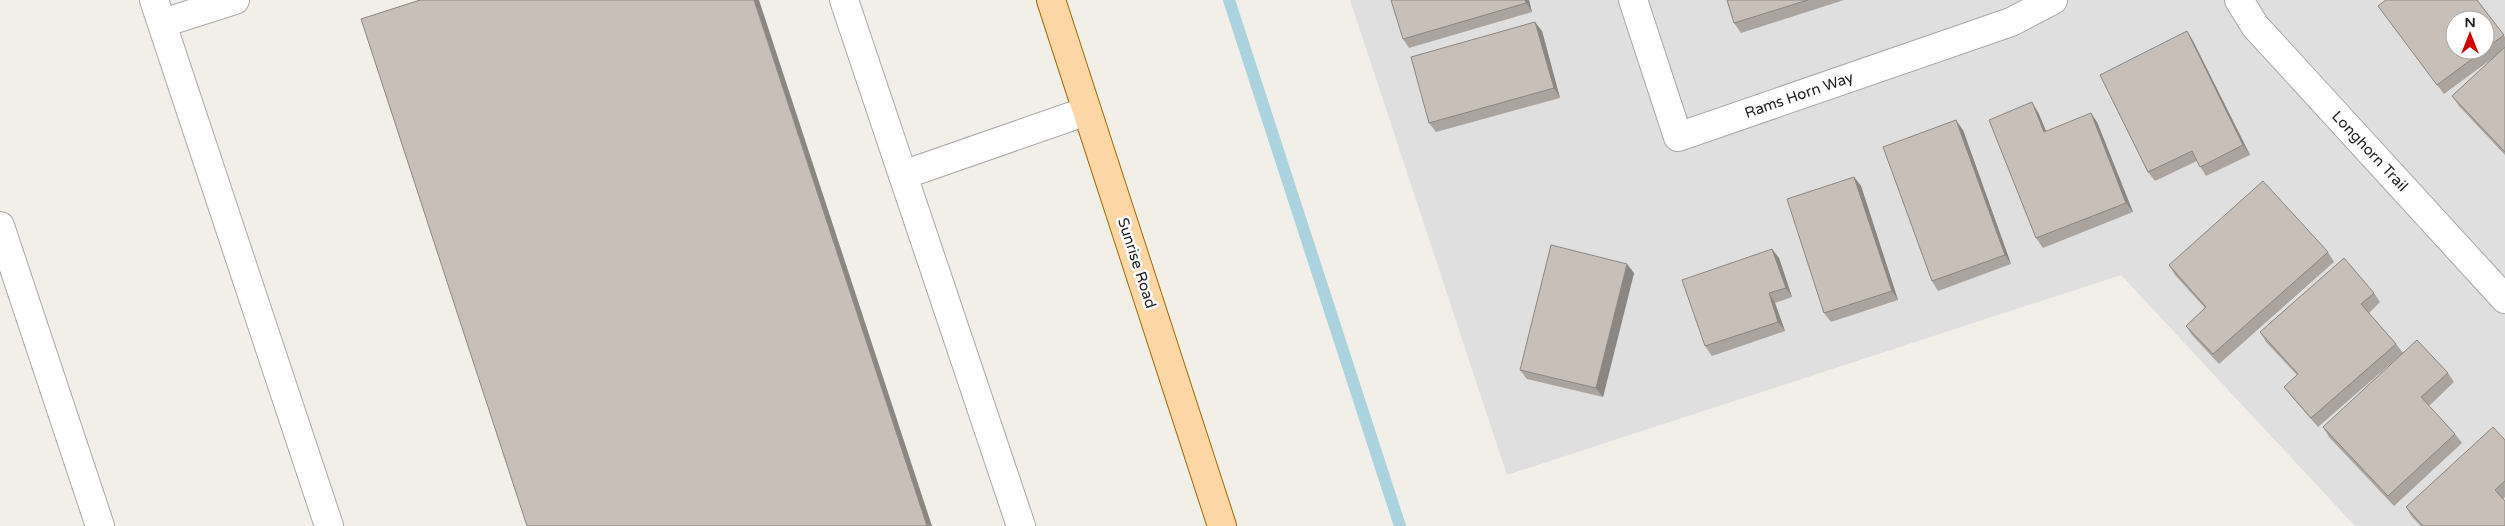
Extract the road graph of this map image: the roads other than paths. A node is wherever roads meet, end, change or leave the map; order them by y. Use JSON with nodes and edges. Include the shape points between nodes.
{"nodes":[{"id":1,"x":235,"y":0,"type":"edge"},
{"id":2,"x":844,"y":0,"type":"edge"},
{"id":3,"x":1051,"y":0,"type":"edge"},
{"id":4,"x":1633,"y":0,"type":"edge"},
{"id":5,"x":2053,"y":0,"type":"edge"},
{"id":6,"x":2239,"y":0,"type":"edge"},
{"id":7,"x":159,"y":12,"type":"edge"},
{"id":8,"x":1087,"y":111,"type":"junction"},
{"id":9,"x":903,"y":175,"type":"junction"},
{"id":10,"x":0,"y":226,"type":"edge"},
{"id":11,"x":2505,"y":299,"type":"edge"},
{"id":12,"x":100,"y":526,"type":"edge"},
{"id":13,"x":329,"y":526,"type":"edge"},
{"id":14,"x":1021,"y":526,"type":"edge"},
{"id":15,"x":1222,"y":526,"type":"edge"}],
"edges":[{"from":1,"to":7,"type":"street"},
{"from":2,"to":9,"type":"street"},
{"from":3,"to":8,"type":"main road","name":"Sunrise Road"},
{"from":4,"to":5,"type":"street","name":"Rams Horn Way","via":[[1678,137],[2011,22]]},
{"from":6,"to":11,"type":"street","name":"Longhorn Trail","via":[[2255,26]]},
{"from":7,"to":13,"type":"street"},
{"from":8,"to":9,"type":"street"},
{"from":8,"to":15,"type":"main road","name":"Sunrise Road"},
{"from":9,"to":14,"type":"street"},
{"from":10,"to":12,"type":"street"}]}
